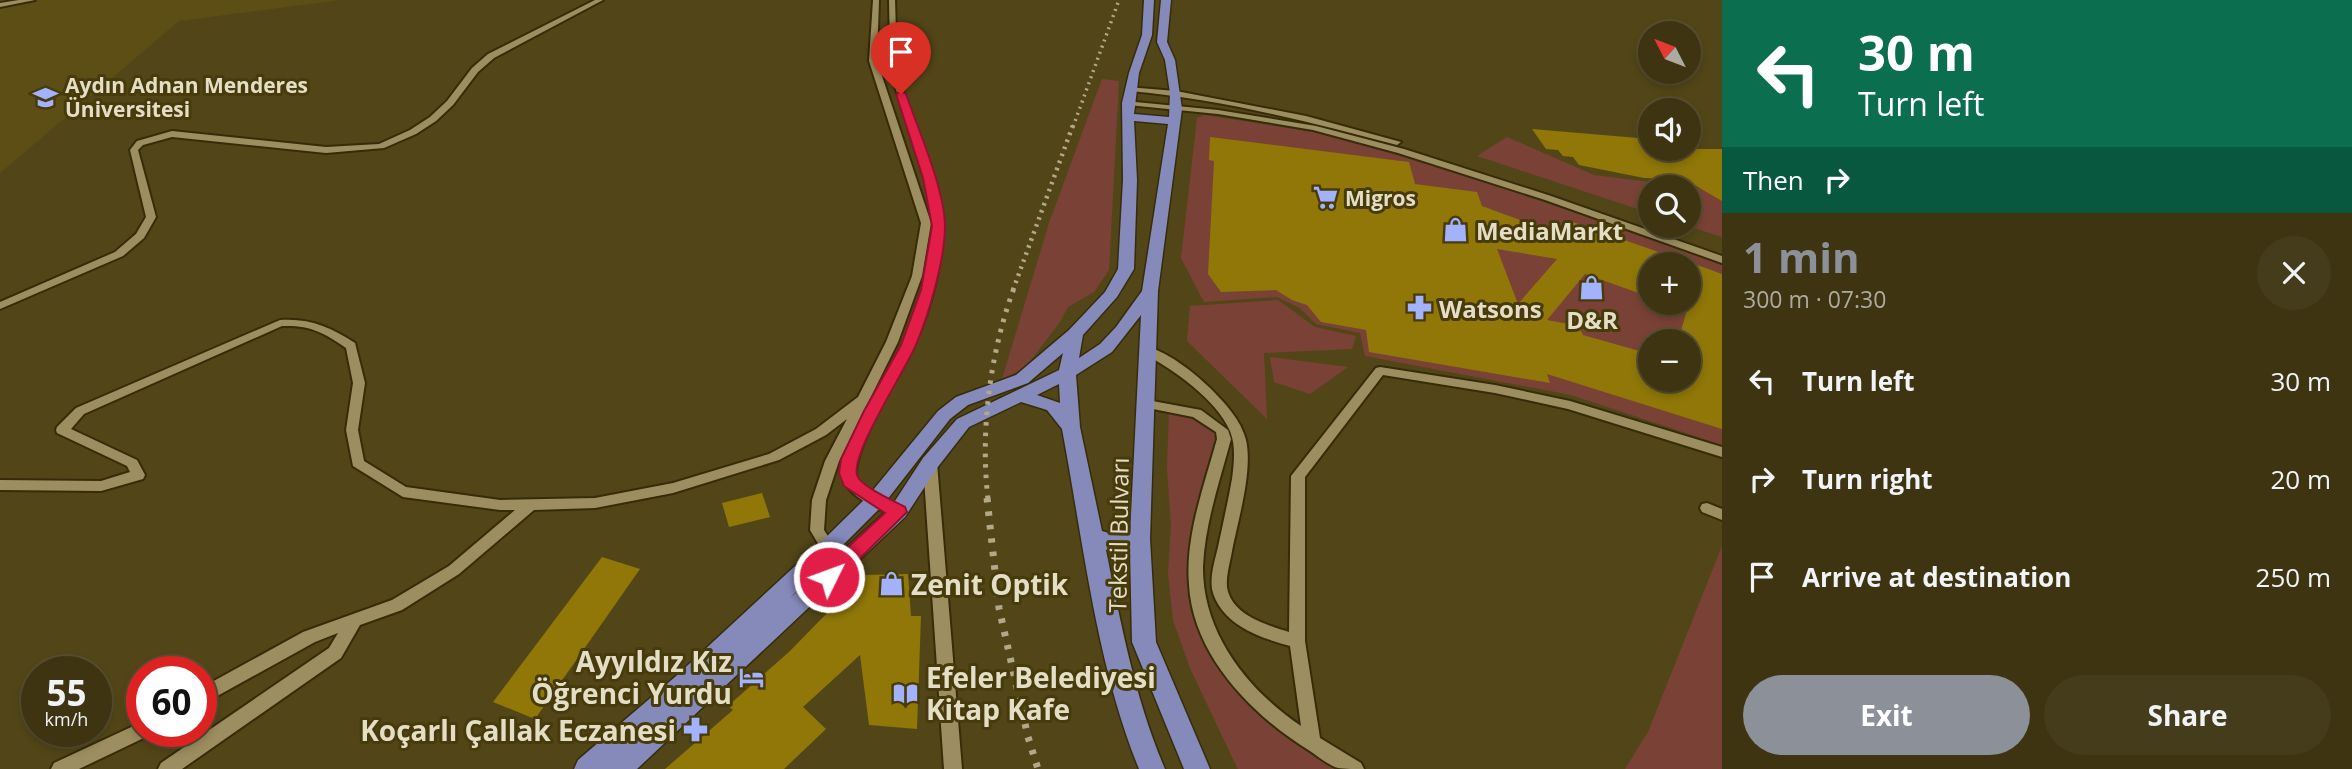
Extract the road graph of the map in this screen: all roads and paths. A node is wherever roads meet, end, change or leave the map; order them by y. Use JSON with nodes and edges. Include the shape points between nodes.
{"nodes":[{"id":1,"x":32,"y":0,"type":"edge"},
{"id":2,"x":600,"y":0,"type":"edge"},
{"id":3,"x":876,"y":0,"type":"edge"},
{"id":4,"x":892,"y":0,"type":"edge"},
{"id":5,"x":1149,"y":0,"type":"edge"},
{"id":6,"x":1166,"y":0,"type":"edge"},
{"id":7,"x":0,"y":5,"type":"edge"},
{"id":8,"x":1130,"y":89,"type":"junction"},
{"id":9,"x":1176,"y":93,"type":"junction"},
{"id":10,"x":1129,"y":110,"type":"junction"},
{"id":11,"x":1175,"y":115,"type":"junction"},
{"id":12,"x":1722,"y":252,"type":"edge"},
{"id":13,"x":1722,"y":260,"type":"edge"},
{"id":14,"x":1150,"y":291,"type":"junction"},
{"id":15,"x":0,"y":306,"type":"edge"},
{"id":16,"x":1075,"y":334,"type":"junction"},
{"id":17,"x":1148,"y":351,"type":"junction"},
{"id":18,"x":1067,"y":373,"type":"junction"},
{"id":19,"x":1021,"y":396,"type":"junction"},
{"id":20,"x":864,"y":399,"type":"junction"},
{"id":21,"x":1147,"y":404,"type":"junction"},
{"id":22,"x":1071,"y":427,"type":"junction"},
{"id":23,"x":1722,"y":452,"type":"edge"},
{"id":24,"x":930,"y":463,"type":"junction"},
{"id":25,"x":0,"y":485,"type":"edge"},
{"id":26,"x":876,"y":500,"type":"junction"},
{"id":27,"x":530,"y":505,"type":"junction"},
{"id":28,"x":1707,"y":508,"type":"dead end"},
{"id":29,"x":898,"y":512,"type":"junction"},
{"id":30,"x":1722,"y":515,"type":"edge"},
{"id":31,"x":1093,"y":536,"type":"junction"},
{"id":32,"x":1140,"y":540,"type":"junction"},
{"id":33,"x":837,"y":555,"type":"junction"},
{"id":34,"x":354,"y":621,"type":"junction"},
{"id":35,"x":1297,"y":641,"type":"junction"},
{"id":36,"x":217,"y":688,"type":"edge"},
{"id":37,"x":126,"y":738,"type":"edge"},
{"id":38,"x":1312,"y":741,"type":"junction"},
{"id":39,"x":948,"y":765,"type":"edge"},
{"id":40,"x":60,"y":769,"type":"edge"},
{"id":41,"x":167,"y":769,"type":"edge"},
{"id":42,"x":587,"y":769,"type":"edge"},
{"id":43,"x":619,"y":769,"type":"edge"},
{"id":44,"x":1152,"y":769,"type":"edge"},
{"id":45,"x":1197,"y":769,"type":"edge"},
{"id":46,"x":1355,"y":769,"type":"edge"}],
"edges":[{"from":1,"to":7,"type":"street"},
{"from":2,"to":15,"type":"street","via":[[491,56],[433,119],[381,146],[326,150],[172,134],[139,143],[134,150],[151,217],[140,236],[119,254]]},
{"from":3,"to":20,"type":"street","via":[[873,61],[926,223],[917,276]]},
{"from":4,"to":26,"type":"street","via":[[892,51],[939,226],[928,290],[909,345],[850,459],[850,481]]},
{"from":5,"to":8,"type":"main road","via":[[1147,35]]},
{"from":6,"to":9,"type":"main road","name":"Tekstil Bulvarı","via":[[1162,42]]},
{"from":8,"to":9,"type":"street"},
{"from":8,"to":10,"type":"main road"},
{"from":9,"to":11,"type":"main road","name":"Tekstil Bulvarı"},
{"from":9,"to":12,"type":"street","via":[[1361,130]]},
{"from":10,"to":11,"type":"main road","via":[[1153,117]]},
{"from":10,"to":16,"type":"main road","via":[[1126,269],[1111,294]]},
{"from":11,"to":13,"type":"street","via":[[1218,112],[1313,128],[1401,151]]},
{"from":11,"to":14,"type":"main road","name":"Tekstil Bulvarı"},
{"from":14,"to":17,"type":"main road","name":"Tekstil Bulvarı"},
{"from":14,"to":18,"type":"main road","via":[[1106,348]]},
{"from":16,"to":18,"type":"main road","name":"Tekstil Bulvarı"},
{"from":16,"to":26,"type":"main road","via":[[1023,379],[962,401],[944,415]]},
{"from":17,"to":21,"type":"main road","name":"Tekstil Bulvarı"},
{"from":17,"to":35,"type":"street","via":[[1177,368],[1209,396],[1240,440],[1222,564],[1222,597],[1244,622]]},
{"from":18,"to":19,"type":"main road"},
{"from":18,"to":22,"type":"main road","name":"Tekstil Bulvarı"},
{"from":19,"to":22,"type":"main road","via":[[1053,406]]},
{"from":19,"to":24,"type":"main road","via":[[963,423]]},
{"from":20,"to":27,"type":"street","via":[[821,432],[774,457],[673,488],[596,503]]},
{"from":20,"to":33,"type":"street","via":[[832,461],[819,500],[817,530]]},
{"from":21,"to":32,"type":"main road","name":"Tekstil Bulvarı"},
{"from":21,"to":38,"type":"street","via":[[1197,413],[1222,430],[1224,439],[1196,565],[1197,601],[1209,633],[1246,686],[1272,714]]},
{"from":22,"to":31,"type":"main road","name":"Tekstil Bulvarı"},
{"from":23,"to":35,"type":"street","via":[[1570,405],[1380,370],[1298,476]]},
{"from":24,"to":29,"type":"main road"},
{"from":24,"to":39,"type":"street"},
{"from":25,"to":27,"type":"street","via":[[101,486],[138,475],[132,463],[62,430],[80,411],[280,323],[306,320],[351,346],[359,383],[352,430],[358,463],[403,492]]},
{"from":26,"to":29,"type":"street"},
{"from":26,"to":33,"type":"main road"},
{"from":27,"to":34,"type":"street","via":[[454,570],[397,605]]},
{"from":28,"to":30,"type":"street"},
{"from":29,"to":33,"type":"main road"},
{"from":31,"to":32,"type":"main road","via":[[1114,544]]},
{"from":31,"to":44,"type":"main road","name":"Tekstil Bulvarı","via":[[1119,671]]},
{"from":32,"to":45,"type":"main road","name":"Tekstil Bulvarı","via":[[1144,642]]},
{"from":33,"to":42,"type":"main road"},
{"from":33,"to":43,"type":"main road"},
{"from":34,"to":36,"type":"street","via":[[309,638]]},
{"from":34,"to":41,"type":"street","via":[[335,653]]},
{"from":35,"to":38,"type":"street"},
{"from":37,"to":40,"type":"street"},
{"from":38,"to":46,"type":"lane"}]}
